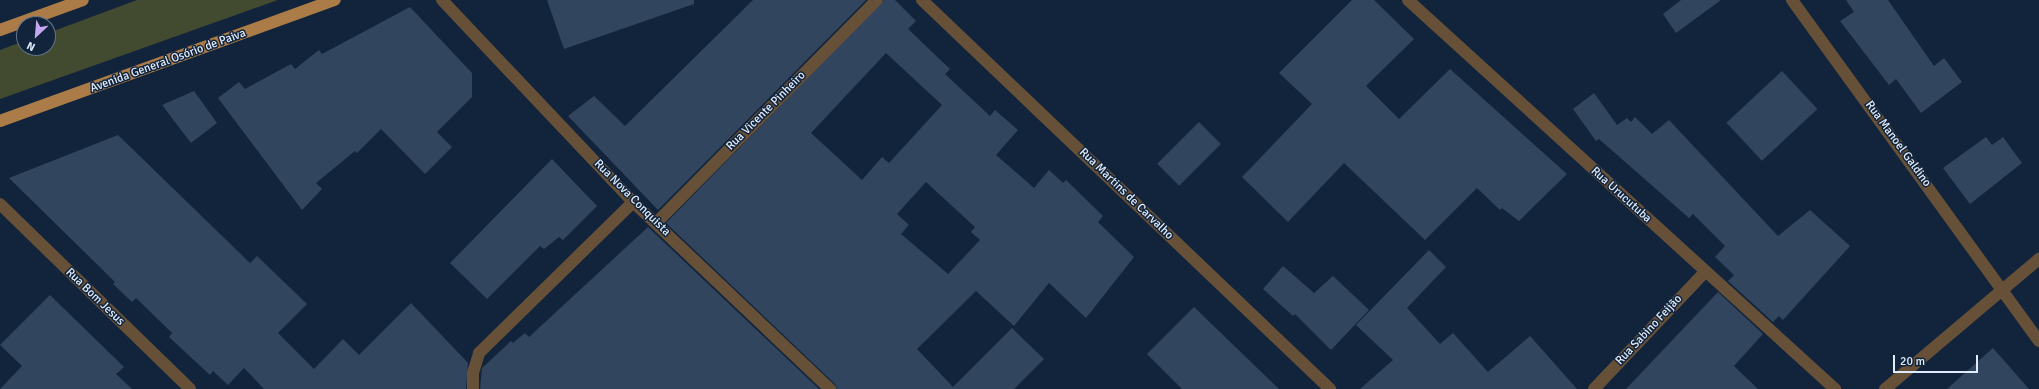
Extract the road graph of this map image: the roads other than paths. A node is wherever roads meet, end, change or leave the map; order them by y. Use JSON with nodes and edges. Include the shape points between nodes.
{"nodes":[{"id":1,"x":82,"y":0,"type":"edge"},
{"id":2,"x":335,"y":0,"type":"edge"},
{"id":3,"x":442,"y":0,"type":"edge"},
{"id":4,"x":877,"y":0,"type":"edge"},
{"id":5,"x":922,"y":0,"type":"edge"},
{"id":6,"x":1408,"y":0,"type":"edge"},
{"id":7,"x":1792,"y":0,"type":"edge"},
{"id":8,"x":0,"y":30,"type":"edge"},
{"id":9,"x":0,"y":121,"type":"edge"},
{"id":10,"x":633,"y":202,"type":"junction"},
{"id":11,"x":0,"y":204,"type":"edge"},
{"id":12,"x":656,"y":223,"type":"junction"},
{"id":13,"x":2039,"y":259,"type":"edge"},
{"id":14,"x":1705,"y":272,"type":"junction"},
{"id":15,"x":2004,"y":289,"type":"junction"},
{"id":16,"x":2039,"y":341,"type":"edge"},
{"id":17,"x":190,"y":389,"type":"edge"},
{"id":18,"x":473,"y":389,"type":"edge"},
{"id":19,"x":830,"y":389,"type":"edge"},
{"id":20,"x":1330,"y":389,"type":"edge"},
{"id":21,"x":1594,"y":389,"type":"edge"},
{"id":22,"x":1835,"y":389,"type":"edge"},
{"id":23,"x":1885,"y":389,"type":"edge"}],
"edges":[{"from":1,"to":8,"type":"main road"},
{"from":2,"to":9,"type":"main road","name":"Avenida General Osório de Paiva"},
{"from":3,"to":10,"type":"street","name":"Rua Nova Conquista"},
{"from":4,"to":12,"type":"street","name":"Rua Vicente Pinheiro"},
{"from":5,"to":20,"type":"street","name":"Rua Martins de Carvalho"},
{"from":6,"to":14,"type":"street","name":"Rua Urucutuba"},
{"from":7,"to":15,"type":"street","name":"Rua Manoel Galdino"},
{"from":10,"to":12,"type":"street","name":"Rua Nova Conquista"},
{"from":10,"to":18,"type":"street","via":[[479,353],[473,373]]},
{"from":11,"to":17,"type":"street","name":"Rua Bom Jesus"},
{"from":12,"to":19,"type":"street","name":"Rua Nova Conquista"},
{"from":13,"to":15,"type":"street"},
{"from":14,"to":21,"type":"street","name":"Rua Sabino Feijão"},
{"from":14,"to":22,"type":"street","name":"Rua Urucutuba"},
{"from":15,"to":16,"type":"street","name":"Rua Manoel Galdino"},
{"from":15,"to":23,"type":"street"}]}
